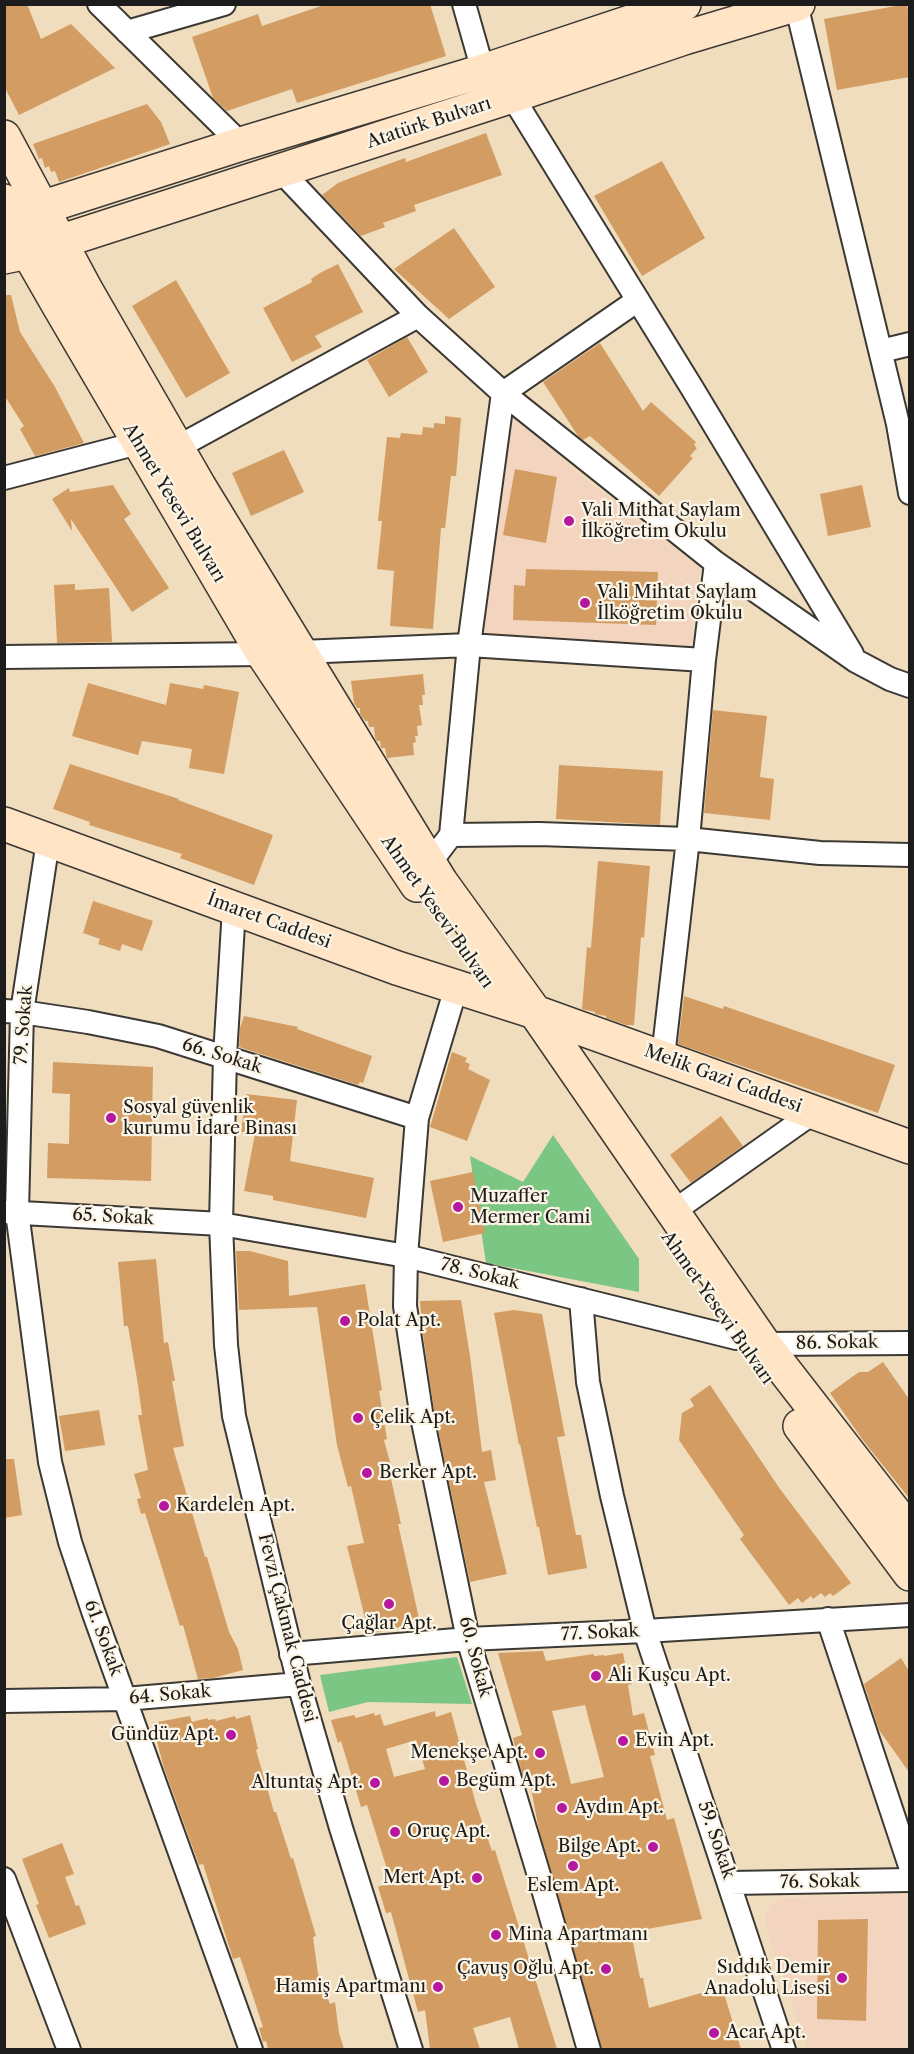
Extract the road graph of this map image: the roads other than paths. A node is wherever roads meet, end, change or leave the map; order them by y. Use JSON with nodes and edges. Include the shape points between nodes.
{"nodes":[{"id":1,"x":99,"y":4,"type":"edge"},
{"id":2,"x":224,"y":4,"type":"edge"},
{"id":3,"x":464,"y":4,"type":"edge"},
{"id":4,"x":684,"y":4,"type":"edge"},
{"id":5,"x":797,"y":5,"type":"edge"},
{"id":6,"x":128,"y":32,"type":"junction"},
{"id":7,"x":483,"y":71,"type":"junction"},
{"id":8,"x":512,"y":96,"type":"junction"},
{"id":9,"x":4,"y":137,"type":"edge"},
{"id":10,"x":241,"y":144,"type":"junction"},
{"id":11,"x":281,"y":171,"type":"junction"},
{"id":12,"x":16,"y":211,"type":"edge"},
{"id":13,"x":60,"y":242,"type":"junction"},
{"id":14,"x":16,"y":254,"type":"edge"},
{"id":15,"x":638,"y":300,"type":"junction"},
{"id":16,"x":418,"y":316,"type":"junction"},
{"id":17,"x":909,"y":344,"type":"edge"},
{"id":18,"x":881,"y":351,"type":"junction"},
{"id":19,"x":503,"y":393,"type":"junction"},
{"id":20,"x":138,"y":443,"type":"junction"},
{"id":21,"x":178,"y":447,"type":"junction"},
{"id":22,"x":4,"y":478,"type":"edge"},
{"id":23,"x":909,"y":494,"type":"edge"},
{"id":24,"x":716,"y":563,"type":"junction"},
{"id":25,"x":469,"y":645,"type":"junction"},
{"id":26,"x":301,"y":652,"type":"junction"},
{"id":27,"x":262,"y":654,"type":"junction"},
{"id":28,"x":4,"y":657,"type":"edge"},
{"id":29,"x":704,"y":660,"type":"junction"},
{"id":30,"x":856,"y":661,"type":"junction"},
{"id":31,"x":909,"y":686,"type":"edge"},
{"id":32,"x":4,"y":824,"type":"edge"},
{"id":33,"x":451,"y":835,"type":"junction"},
{"id":34,"x":688,"y":839,"type":"junction"},
{"id":35,"x":48,"y":841,"type":"junction"},
{"id":36,"x":909,"y":855,"type":"edge"},
{"id":37,"x":429,"y":864,"type":"junction"},
{"id":38,"x":234,"y":908,"type":"junction"},
{"id":39,"x":456,"y":988,"type":"junction"},
{"id":40,"x":498,"y":1001,"type":"junction"},
{"id":41,"x":13,"y":1012,"type":"edge"},
{"id":42,"x":535,"y":1012,"type":"junction"},
{"id":43,"x":225,"y":1056,"type":"junction"},
{"id":44,"x":663,"y":1057,"type":"junction"},
{"id":45,"x":814,"y":1112,"type":"junction"},
{"id":46,"x":417,"y":1118,"type":"junction"},
{"id":47,"x":909,"y":1147,"type":"edge"},
{"id":48,"x":674,"y":1210,"type":"junction"},
{"id":49,"x":11,"y":1212,"type":"edge"},
{"id":50,"x":221,"y":1224,"type":"junction"},
{"id":51,"x":406,"y":1256,"type":"junction"},
{"id":52,"x":581,"y":1299,"type":"junction"},
{"id":53,"x":750,"y":1341,"type":"junction"},
{"id":54,"x":909,"y":1343,"type":"edge"},
{"id":55,"x":909,"y":1532,"type":"edge"},
{"id":56,"x":909,"y":1574,"type":"edge"},
{"id":57,"x":909,"y":1615,"type":"edge"},
{"id":58,"x":828,"y":1619,"type":"junction"},
{"id":59,"x":645,"y":1631,"type":"junction"},
{"id":60,"x":468,"y":1639,"type":"junction"},
{"id":61,"x":291,"y":1654,"type":"junction"},
{"id":62,"x":299,"y":1684,"type":"junction"},
{"id":63,"x":125,"y":1699,"type":"junction"},
{"id":64,"x":4,"y":1701,"type":"edge"},
{"id":65,"x":909,"y":1866,"type":"edge"},
{"id":66,"x":4,"y":1879,"type":"edge"},
{"id":67,"x":909,"y":1880,"type":"edge"},
{"id":68,"x":730,"y":1883,"type":"junction"},
{"id":69,"x":69,"y":2049,"type":"edge"},
{"id":70,"x":250,"y":2049,"type":"edge"},
{"id":71,"x":411,"y":2049,"type":"edge"},
{"id":72,"x":589,"y":2049,"type":"edge"},
{"id":73,"x":784,"y":2049,"type":"edge"}],
"edges":[{"from":1,"to":6,"type":"street"},
{"from":2,"to":6,"type":"street"},
{"from":3,"to":7,"type":"street"},
{"from":4,"to":7,"type":"main road","name":"Atatürk Bulvarı"},
{"from":5,"to":8,"type":"main road","name":"Atatürk Bulvarı"},
{"from":5,"to":18,"type":"street"},
{"from":6,"to":10,"type":"street"},
{"from":7,"to":10,"type":"main road","name":"Atatürk Bulvarı"},
{"from":8,"to":11,"type":"main road","name":"Atatürk Bulvarı"},
{"from":8,"to":15,"type":"street"},
{"from":9,"to":12,"type":"main road"},
{"from":10,"to":12,"type":"main road","name":"Atatürk Bulvarı"},
{"from":11,"to":13,"type":"main road","name":"Atatürk Bulvarı"},
{"from":11,"to":16,"type":"street"},
{"from":12,"to":13,"type":"main road","name":"Ahmet Yesevi Bulvarı"},
{"from":12,"to":14,"type":"main road","name":"Ahmet Yesevi Bulvarı"},
{"from":13,"to":14,"type":"main road","name":"Atatürk Bulvarı"},
{"from":13,"to":21,"type":"main road","name":"Ahmet Yesevi Bulvarı"},
{"from":14,"to":20,"type":"main road","name":"Ahmet Yesevi Bulvarı"},
{"from":15,"to":19,"type":"street"},
{"from":15,"to":30,"type":"street"},
{"from":16,"to":19,"type":"street"},
{"from":16,"to":21,"type":"street"},
{"from":17,"to":18,"type":"street"},
{"from":18,"to":23,"type":"street"},
{"from":19,"to":24,"type":"street"},
{"from":19,"to":25,"type":"street"},
{"from":20,"to":22,"type":"street"},
{"from":20,"to":27,"type":"main road","name":"Ahmet Yesevi Bulvarı"},
{"from":21,"to":26,"type":"main road","name":"Ahmet Yesevi Bulvarı"},
{"from":24,"to":29,"type":"street"},
{"from":24,"to":30,"type":"street"},
{"from":25,"to":26,"type":"street"},
{"from":25,"to":29,"type":"street"},
{"from":25,"to":33,"type":"street"},
{"from":26,"to":37,"type":"main road","name":"Ahmet Yesevi Bulvarı"},
{"from":27,"to":28,"type":"street"},
{"from":27,"to":40,"type":"main road","name":"Ahmet Yesevi Bulvarı"},
{"from":29,"to":34,"type":"street"},
{"from":30,"to":31,"type":"street"},
{"from":32,"to":35,"type":"main road","name":"İmaret Caddesi"},
{"from":33,"to":34,"type":"street"},
{"from":33,"to":37,"type":"street"},
{"from":34,"to":36,"type":"street","via":[[820,853]]},
{"from":34,"to":44,"type":"street"},
{"from":35,"to":38,"type":"main road","name":"İmaret Caddesi"},
{"from":35,"to":41,"type":"street","name":"79. Sokak"},
{"from":37,"to":42,"type":"main road","name":"Ahmet Yesevi Bulvarı"},
{"from":38,"to":39,"type":"main road","name":"İmaret Caddesi"},
{"from":38,"to":43,"type":"street","name":"Fevzi Çakmak Caddesi"},
{"from":39,"to":40,"type":"main road","name":"İmaret Caddesi"},
{"from":39,"to":46,"type":"street","name":"60. Sokak"},
{"from":40,"to":42,"type":"main road","name":"İmaret Caddesi"},
{"from":40,"to":53,"type":"main road","name":"Ahmet Yesevi Bulvarı"},
{"from":41,"to":43,"type":"street","name":"66. Sokak","via":[[158,1036]]},
{"from":41,"to":49,"type":"street","name":"79. Sokak"},
{"from":42,"to":44,"type":"main road","name":"Melik Gazi Caddesi"},
{"from":42,"to":48,"type":"main road","name":"Ahmet Yesevi Bulvarı"},
{"from":43,"to":46,"type":"street","name":"66. Sokak"},
{"from":43,"to":50,"type":"street","name":"Fevzi Çakmak Caddesi"},
{"from":44,"to":45,"type":"main road","name":"Melik Gazi Caddesi"},
{"from":45,"to":47,"type":"main road","name":"Melik Gazi Caddesi"},
{"from":45,"to":48,"type":"street"},
{"from":46,"to":51,"type":"street","name":"60. Sokak"},
{"from":48,"to":53,"type":"main road","name":"Ahmet Yesevi Bulvarı"},
{"from":49,"to":50,"type":"street","name":"65. Sokak"},
{"from":49,"to":63,"type":"street","name":"61. Sokak","via":[[50,1462],[70,1542]]},
{"from":50,"to":51,"type":"street","name":"78. Sokak"},
{"from":50,"to":61,"type":"street","name":"Fevzi Çakmak Caddesi","via":[[226,1345],[234,1416]]},
{"from":51,"to":52,"type":"street","name":"78. Sokak"},
{"from":51,"to":60,"type":"street","name":"60. Sokak","via":[[405,1306],[421,1412]]},
{"from":52,"to":53,"type":"street","name":"78. Sokak"},
{"from":52,"to":59,"type":"street","name":"59. Sokak","via":[[588,1382]]},
{"from":53,"to":54,"type":"street","name":"86. Sokak"},
{"from":53,"to":55,"type":"main road","name":"Ahmet Yesevi Bulvarı"},
{"from":53,"to":56,"type":"main road","name":"Ahmet Yesevi Bulvarı"},
{"from":57,"to":58,"type":"street","name":"77. Sokak"},
{"from":58,"to":59,"type":"street","name":"77. Sokak"},
{"from":58,"to":65,"type":"street"},
{"from":59,"to":60,"type":"street","name":"77. Sokak"},
{"from":59,"to":68,"type":"street","name":"59. Sokak"},
{"from":60,"to":61,"type":"street","name":"77. Sokak"},
{"from":60,"to":72,"type":"street","name":"60. Sokak"},
{"from":61,"to":62,"type":"street","name":"Fevzi Çakmak Caddesi"},
{"from":62,"to":63,"type":"street","name":"64. Sokak"},
{"from":62,"to":71,"type":"street","name":"Fevzi Çakmak Caddesi"},
{"from":63,"to":64,"type":"street","name":"64. Sokak"},
{"from":63,"to":70,"type":"street","name":"61. Sokak"},
{"from":66,"to":69,"type":"street"},
{"from":67,"to":68,"type":"street","name":"76. Sokak"},
{"from":68,"to":73,"type":"street","name":"59. Sokak"}]}
